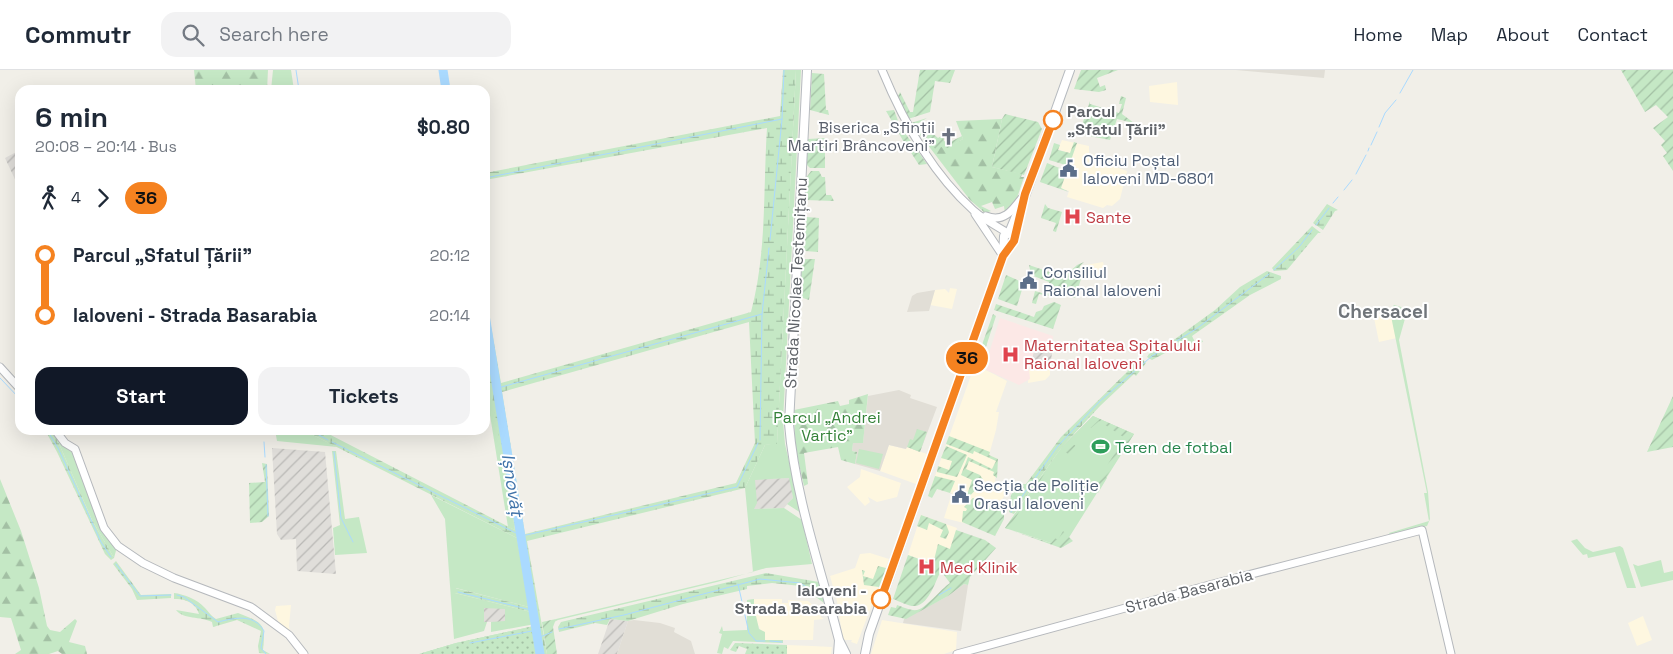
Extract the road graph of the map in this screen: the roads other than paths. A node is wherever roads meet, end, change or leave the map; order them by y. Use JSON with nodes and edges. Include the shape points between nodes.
{"nodes":[{"id":1,"x":807,"y":70,"type":"edge"},
{"id":2,"x":882,"y":70,"type":"edge"},
{"id":3,"x":1070,"y":70,"type":"edge"},
{"id":4,"x":1025,"y":194,"type":"junction"},
{"id":5,"x":975,"y":213,"type":"junction"},
{"id":6,"x":1008,"y":238,"type":"junction"},
{"id":7,"x":1003,"y":256,"type":"junction"},
{"id":8,"x":0,"y":367,"type":"edge"},
{"id":9,"x":15,"y":384,"type":"edge"},
{"id":10,"x":59,"y":435,"type":"edge"},
{"id":11,"x":839,"y":640,"type":"junction"},
{"id":12,"x":865,"y":644,"type":"junction"},
{"id":13,"x":304,"y":654,"type":"edge"},
{"id":14,"x":838,"y":654,"type":"edge"},
{"id":15,"x":846,"y":654,"type":"edge"},
{"id":16,"x":858,"y":654,"type":"edge"},
{"id":17,"x":865,"y":654,"type":"edge"},
{"id":18,"x":957,"y":654,"type":"edge"},
{"id":19,"x":1451,"y":654,"type":"edge"}],
"edges":[{"from":1,"to":11,"type":"main road","name":"Strada Nicolae Testemițanu","via":[[789,424],[797,475]]},
{"from":2,"to":5,"type":"street","via":[[911,133]]},
{"from":3,"to":4,"type":"main road"},
{"from":4,"to":5,"type":"street","via":[[1012,212],[999,218]]},
{"from":4,"to":6,"type":"main road"},
{"from":5,"to":6,"type":"street"},
{"from":5,"to":7,"type":"street"},
{"from":6,"to":7,"type":"main road"},
{"from":7,"to":12,"type":"main road"},
{"from":8,"to":9,"type":"street"},
{"from":10,"to":13,"type":"street","via":[[75,449],[99,518],[118,546],[174,578],[239,601],[289,635]]},
{"from":11,"to":14,"type":"main road","name":"Strada Nicolae Testemițanu"},
{"from":11,"to":15,"type":"main road","name":"Strada Nicolae Testemițanu"},
{"from":12,"to":16,"type":"main road"},
{"from":12,"to":17,"type":"main road"},
{"from":18,"to":19,"type":"street","name":"Strada Basarabia","via":[[1422,530]]}]}
